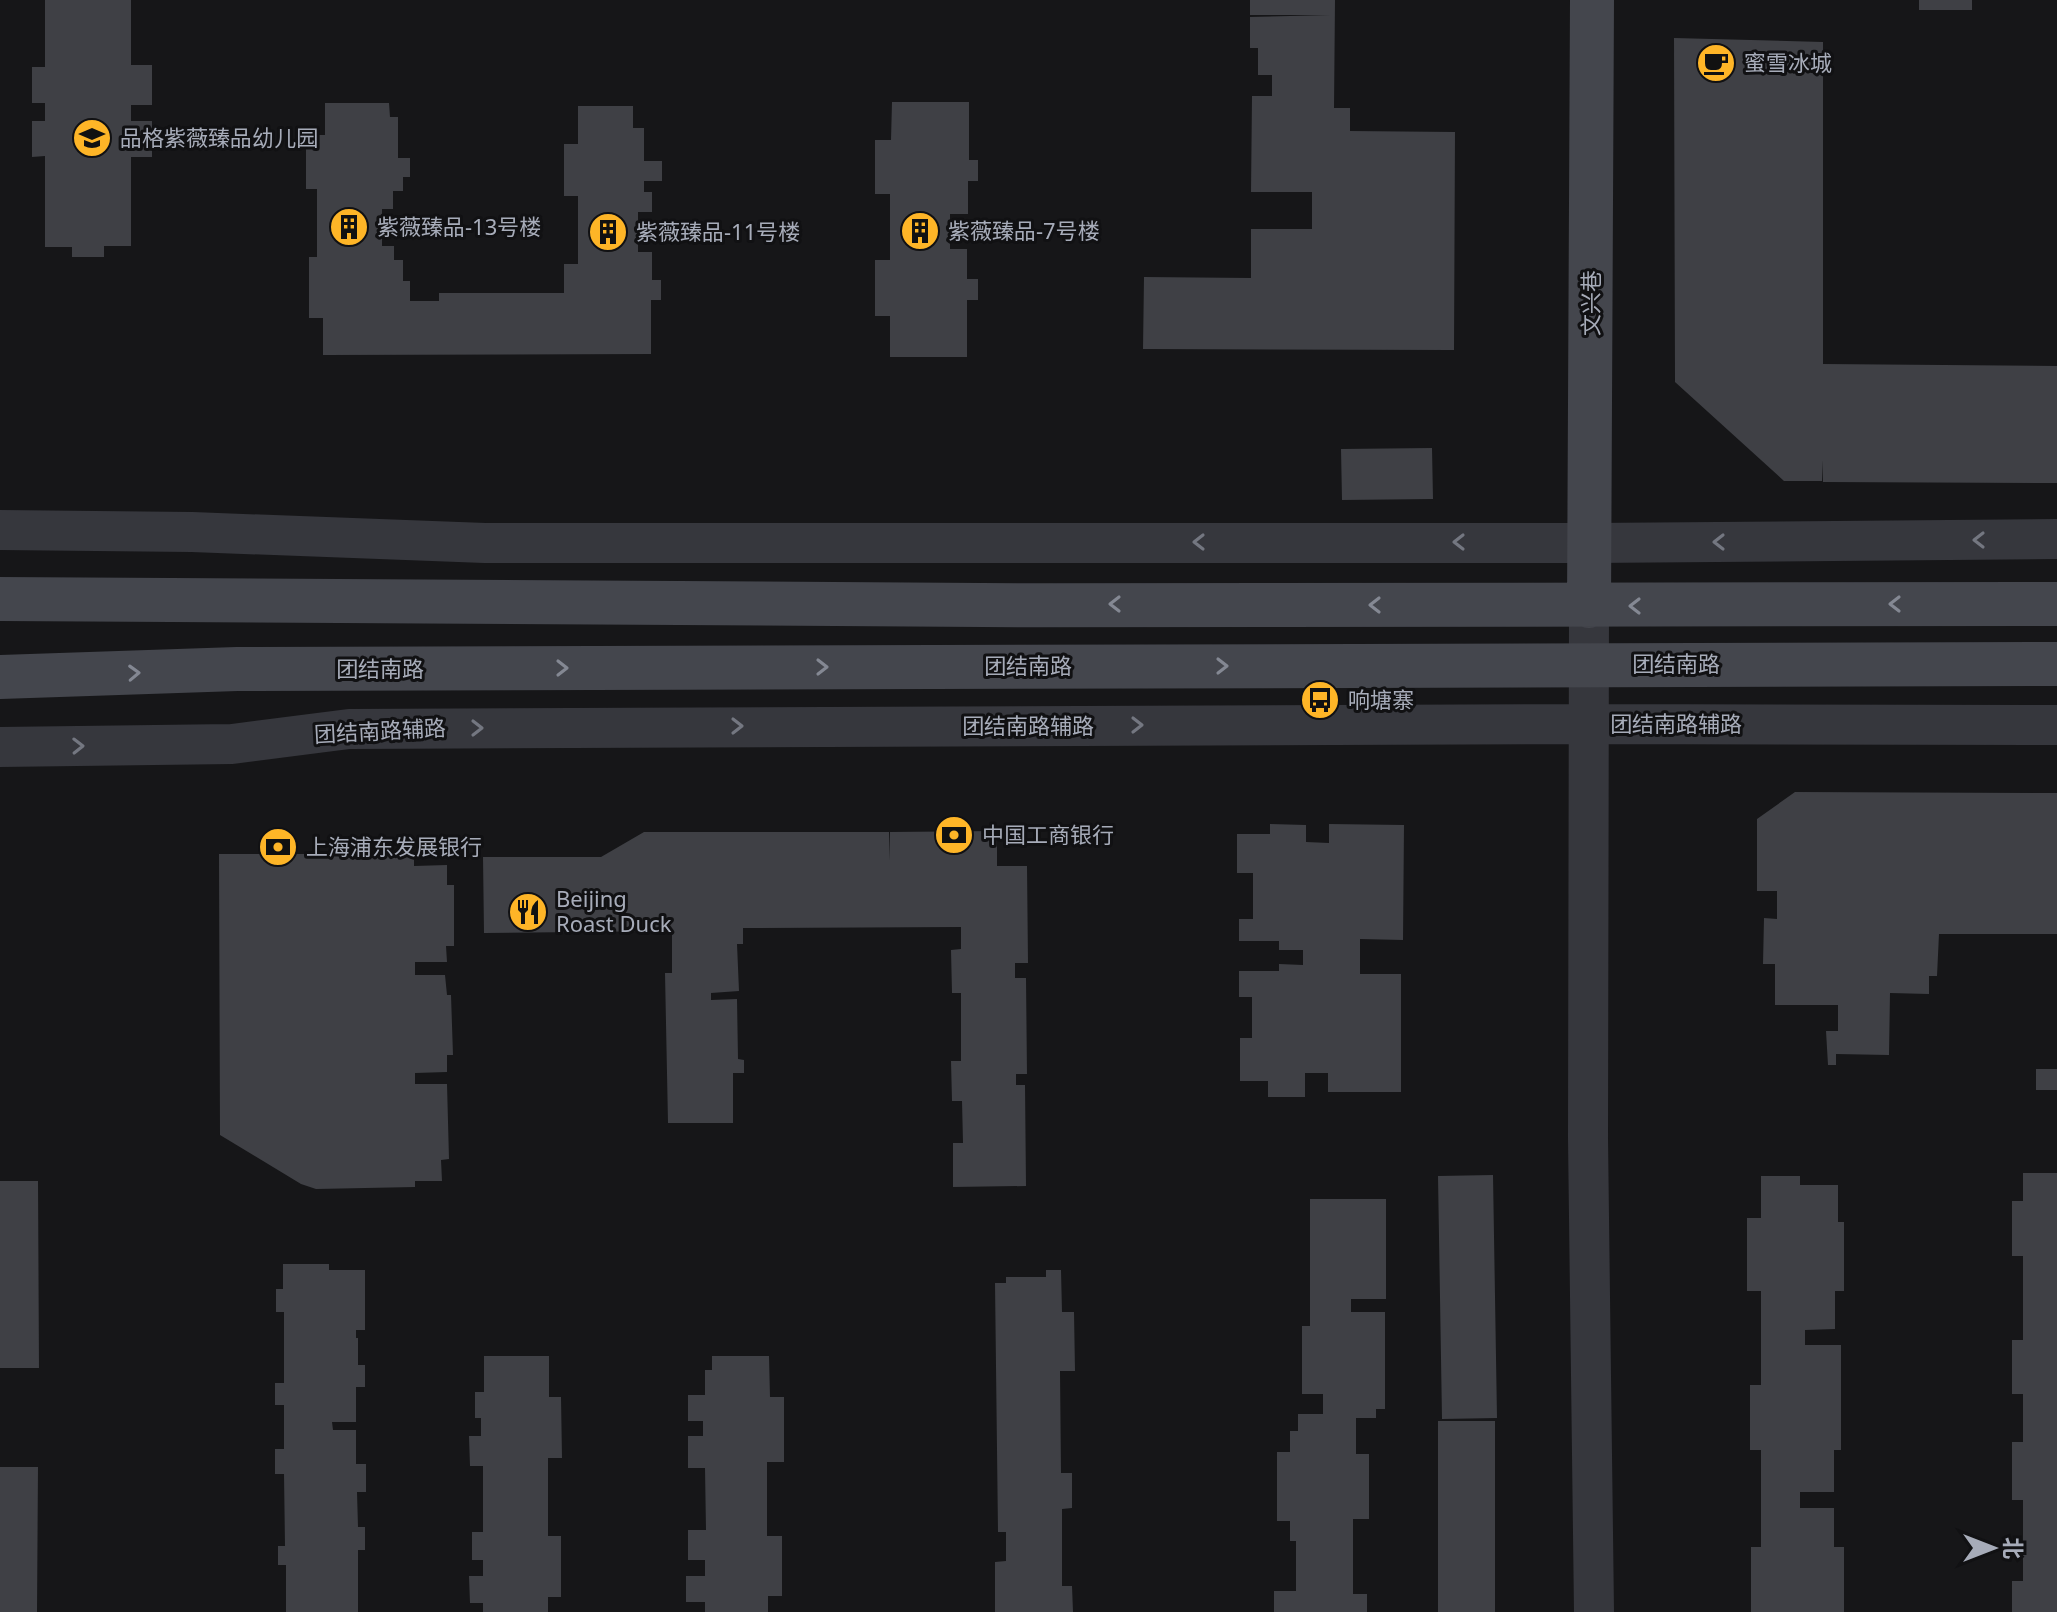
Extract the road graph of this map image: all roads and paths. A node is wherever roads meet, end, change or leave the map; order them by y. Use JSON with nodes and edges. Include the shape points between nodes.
{"nodes":[{"id":1,"x":1592,"y":0,"type":"edge"},
{"id":2,"x":0,"y":530,"type":"edge"},
{"id":3,"x":2057,"y":539,"type":"edge"},
{"id":4,"x":1591,"y":543,"type":"junction"},
{"id":5,"x":0,"y":599,"type":"edge"},
{"id":6,"x":2057,"y":604,"type":"edge"},
{"id":7,"x":1589,"y":606,"type":"junction"},
{"id":8,"x":1588,"y":664,"type":"junction"},
{"id":9,"x":2057,"y":664,"type":"edge"},
{"id":10,"x":0,"y":677,"type":"edge"},
{"id":11,"x":1590,"y":724,"type":"junction"},
{"id":12,"x":2057,"y":725,"type":"edge"},
{"id":13,"x":0,"y":747,"type":"edge"},
{"id":14,"x":1594,"y":1612,"type":"edge"}],
"edges":[{"from":1,"to":4,"type":"main road","name":"文兴巷"},
{"from":4,"to":2,"type":"street","one_way":true,"via":[[485,543]]},
{"from":3,"to":4,"type":"street","one_way":true},
{"from":4,"to":7,"type":"main road","name":"文兴巷"},
{"from":7,"to":5,"type":"main road","one_way":true},
{"from":6,"to":7,"type":"main road","one_way":true},
{"from":7,"to":8,"type":"street"},
{"from":8,"to":9,"type":"main road","name":"团结南路"},
{"from":10,"to":8,"type":"main road","name":"团结南路","one_way":true,"via":[[237,669]]},
{"from":8,"to":11,"type":"street"},
{"from":11,"to":12,"type":"street","name":"团结南路辅路"},
{"from":13,"to":11,"type":"street","name":"团结南路辅路","one_way":true,"via":[[232,744],[349,729]]},
{"from":11,"to":14,"type":"street"}]}
